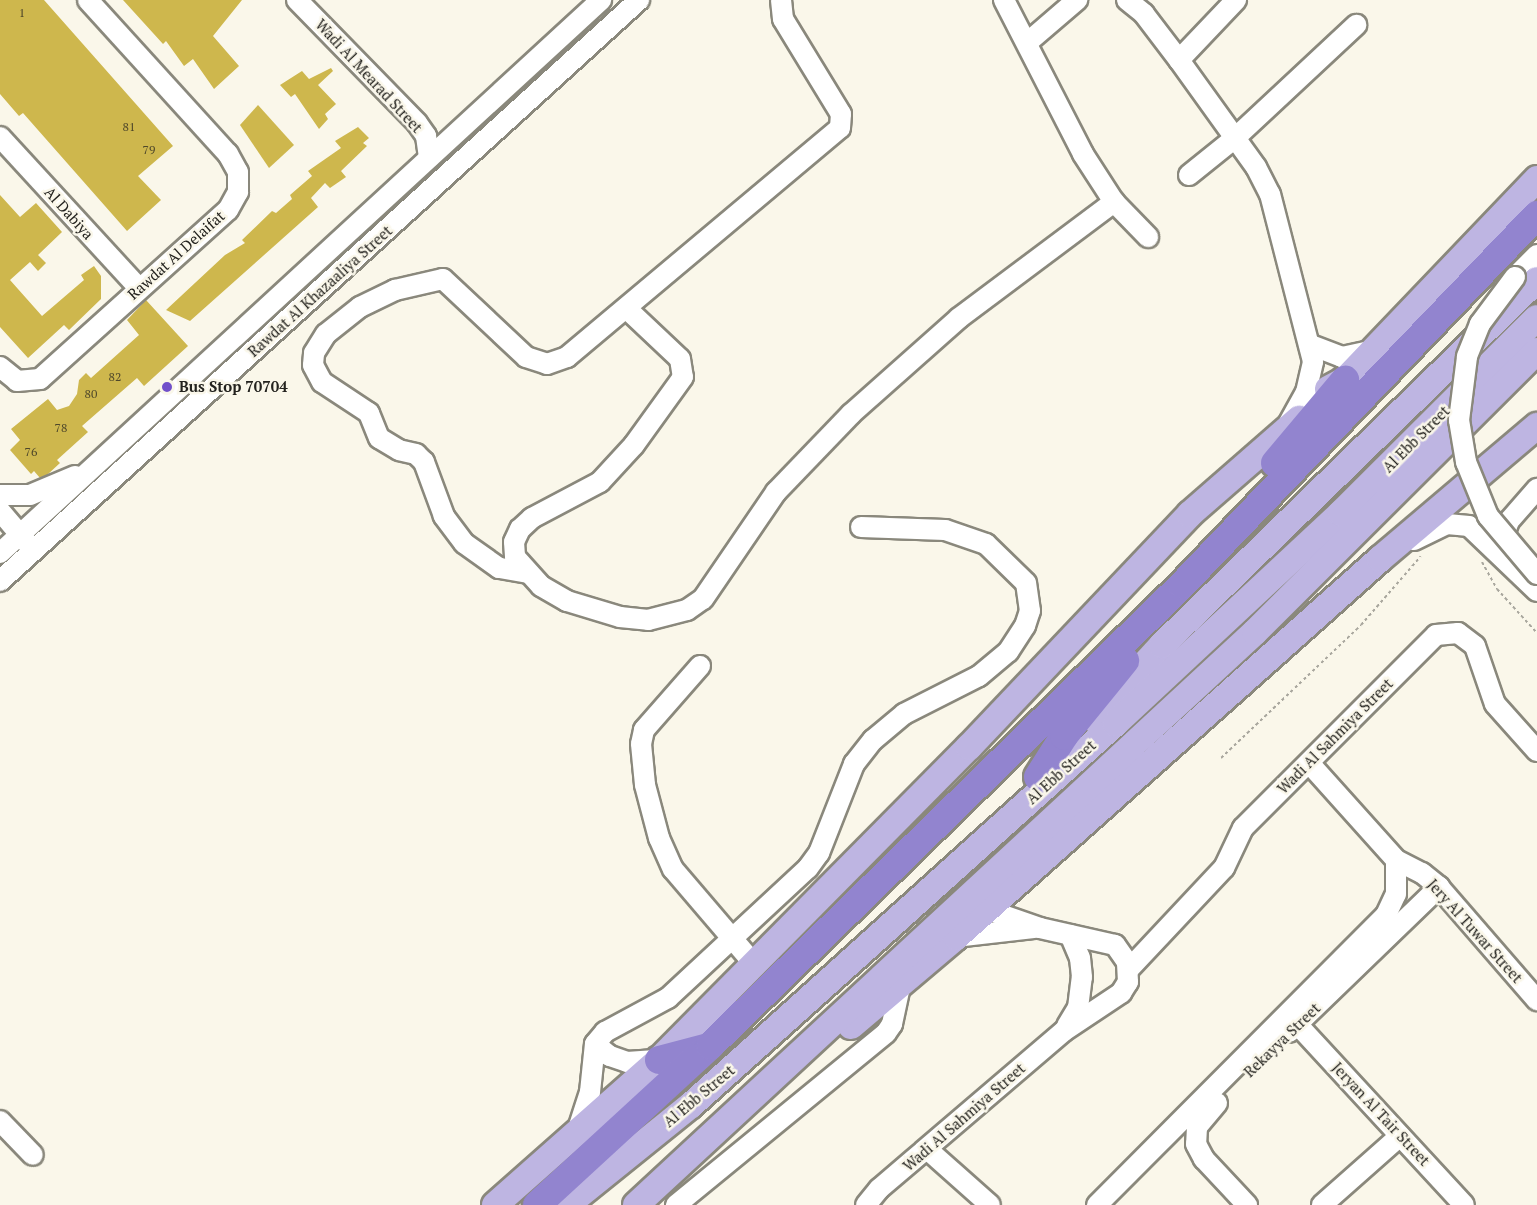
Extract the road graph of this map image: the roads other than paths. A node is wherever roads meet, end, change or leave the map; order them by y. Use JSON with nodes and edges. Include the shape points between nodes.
{"nodes":[{"id":1,"x":88,"y":0,"type":"edge"},
{"id":2,"x":297,"y":0,"type":"edge"},
{"id":3,"x":311,"y":0,"type":"edge"},
{"id":4,"x":601,"y":0,"type":"edge"},
{"id":5,"x":639,"y":0,"type":"edge"},
{"id":6,"x":781,"y":0,"type":"edge"},
{"id":7,"x":1004,"y":0,"type":"edge"},
{"id":8,"x":1077,"y":0,"type":"edge"},
{"id":9,"x":1127,"y":0,"type":"edge"},
{"id":10,"x":1236,"y":0,"type":"edge"},
{"id":11,"x":1356,"y":25,"type":"dead end"},
{"id":12,"x":1028,"y":42,"type":"junction"},
{"id":13,"x":1179,"y":60,"type":"junction"},
{"id":14,"x":461,"y":127,"type":"junction"},
{"id":15,"x":0,"y":137,"type":"edge"},
{"id":16,"x":1235,"y":138,"type":"junction"},
{"id":17,"x":429,"y":158,"type":"junction"},
{"id":18,"x":1189,"y":175,"type":"dead end"},
{"id":19,"x":1537,"y":179,"type":"edge"},
{"id":20,"x":1114,"y":202,"type":"junction"},
{"id":21,"x":1537,"y":215,"type":"edge"},
{"id":22,"x":1148,"y":237,"type":"dead end"},
{"id":23,"x":1537,"y":255,"type":"edge"},
{"id":24,"x":1526,"y":279,"type":"edge"},
{"id":25,"x":139,"y":288,"type":"junction"},
{"id":26,"x":626,"y":308,"type":"junction"},
{"id":27,"x":1537,"y":318,"type":"edge"},
{"id":28,"x":1311,"y":345,"type":"junction"},
{"id":29,"x":1374,"y":350,"type":"junction"},
{"id":30,"x":1537,"y":351,"type":"edge"},
{"id":31,"x":1537,"y":366,"type":"edge"},
{"id":32,"x":0,"y":367,"type":"edge"},
{"id":33,"x":1345,"y":380,"type":"junction"},
{"id":34,"x":1480,"y":407,"type":"junction"},
{"id":35,"x":1537,"y":426,"type":"edge"},
{"id":36,"x":1285,"y":433,"type":"junction"},
{"id":37,"x":99,"y":463,"type":"junction"},
{"id":38,"x":1537,"y":489,"type":"edge"},
{"id":39,"x":0,"y":495,"type":"edge"},
{"id":40,"x":0,"y":511,"type":"edge"},
{"id":41,"x":861,"y":527,"type":"dead end"},
{"id":42,"x":7,"y":541,"type":"edge"},
{"id":43,"x":28,"y":556,"type":"junction"},
{"id":44,"x":1380,"y":559,"type":"junction"},
{"id":45,"x":528,"y":573,"type":"junction"},
{"id":46,"x":0,"y":581,"type":"edge"},
{"id":47,"x":1534,"y":582,"type":"edge"},
{"id":48,"x":1182,"y":585,"type":"junction"},
{"id":49,"x":1144,"y":620,"type":"junction"},
{"id":50,"x":700,"y":666,"type":"dead end"},
{"id":51,"x":1537,"y":751,"type":"edge"},
{"id":52,"x":1310,"y":764,"type":"junction"},
{"id":53,"x":1038,"y":777,"type":"junction"},
{"id":54,"x":1010,"y":818,"type":"junction"},
{"id":55,"x":1396,"y":860,"type":"junction"},
{"id":56,"x":1439,"y":887,"type":"junction"},
{"id":57,"x":985,"y":909,"type":"junction"},
{"id":58,"x":1040,"y":928,"type":"junction"},
{"id":59,"x":1070,"y":935,"type":"junction"},
{"id":60,"x":956,"y":938,"type":"junction"},
{"id":61,"x":732,"y":939,"type":"junction"},
{"id":62,"x":754,"y":964,"type":"junction"},
{"id":63,"x":1129,"y":969,"type":"junction"},
{"id":64,"x":900,"y":986,"type":"junction"},
{"id":65,"x":1537,"y":1000,"type":"edge"},
{"id":66,"x":1297,"y":1024,"type":"junction"},
{"id":67,"x":1064,"y":1030,"type":"junction"},
{"id":68,"x":595,"y":1044,"type":"junction"},
{"id":69,"x":710,"y":1046,"type":"junction"},
{"id":70,"x":659,"y":1060,"type":"junction"},
{"id":71,"x":1226,"y":1085,"type":"junction"},
{"id":72,"x":0,"y":1121,"type":"edge"},
{"id":73,"x":577,"y":1132,"type":"junction"},
{"id":74,"x":1400,"y":1136,"type":"junction"},
{"id":75,"x":927,"y":1149,"type":"junction"},
{"id":76,"x":33,"y":1155,"type":"dead end"},
{"id":77,"x":670,"y":1174,"type":"junction"},
{"id":78,"x":690,"y":1197,"type":"edge"},
{"id":79,"x":495,"y":1205,"type":"edge"},
{"id":80,"x":537,"y":1205,"type":"edge"},
{"id":81,"x":567,"y":1205,"type":"edge"},
{"id":82,"x":636,"y":1205,"type":"edge"},
{"id":83,"x":676,"y":1205,"type":"edge"},
{"id":84,"x":866,"y":1205,"type":"edge"},
{"id":85,"x":990,"y":1205,"type":"edge"},
{"id":86,"x":1097,"y":1205,"type":"edge"},
{"id":87,"x":1247,"y":1205,"type":"edge"},
{"id":88,"x":1322,"y":1205,"type":"edge"},
{"id":89,"x":1464,"y":1205,"type":"edge"}],
"edges":[{"from":1,"to":25,"type":"street","name":"Rawdat Al Delaifat","via":[[228,154],[238,172],[237,192],[228,210]]},
{"from":2,"to":17,"type":"street","name":"Wadi Al Mearad Street","via":[[417,123],[426,136]]},
{"from":3,"to":14,"type":"street","name":"Wadi Al Mearad Street","via":[[429,123],[448,131]]},
{"from":4,"to":14,"type":"street","name":"Rawdat Al Khazaaliya Street"},
{"from":5,"to":43,"type":"street","name":"Rawdat Al Khazaaliya Street"},
{"from":6,"to":26,"type":"street","via":[[783,19],[841,114],[840,128]]},
{"from":7,"to":12,"type":"street"},
{"from":8,"to":12,"type":"street"},
{"from":9,"to":13,"type":"street","via":[[1144,14]]},
{"from":10,"to":13,"type":"street"},
{"from":11,"to":16,"type":"street"},
{"from":12,"to":20,"type":"street","via":[[1058,111]]},
{"from":13,"to":16,"type":"street"},
{"from":14,"to":17,"type":"street","name":"Rawdat Al Khazaaliya Street"},
{"from":15,"to":25,"type":"street","name":"Al Dabiya"},
{"from":16,"to":18,"type":"street"},
{"from":16,"to":28,"type":"street","via":[[1264,180]]},
{"from":17,"to":37,"type":"street","name":"Rawdat Al Khazaaliya Street"},
{"from":19,"to":29,"type":"main road"},
{"from":20,"to":22,"type":"street"},
{"from":20,"to":45,"type":"street","via":[[958,318],[851,414],[776,492],[720,579],[687,610],[648,620],[620,617],[567,601]]},
{"from":21,"to":48,"type":"highway"},
{"from":23,"to":24,"type":"street"},
{"from":24,"to":47,"type":"street","bridge":true,"via":[[1480,324],[1467,357],[1459,420],[1466,462],[1488,516]]},
{"from":24,"to":53,"type":"main road","via":[[1162,645]]},
{"from":25,"to":32,"type":"street","name":"Rawdat Al Delaifat","via":[[40,379],[17,381]]},
{"from":26,"to":45,"type":"street","via":[[680,359],[683,377],[634,445],[600,482],[532,518],[520,529],[514,542],[515,556]]},
{"from":26,"to":45,"type":"street","via":[[567,357],[546,364],[526,357],[450,282],[434,279],[395,290],[360,307],[326,334],[314,353],[313,365],[322,382],[369,413],[379,438],[399,450],[416,454],[424,462],[444,516],[464,543],[499,568]]},
{"from":27,"to":54,"type":"main road","name":"Al Ebb Street","via":[[1341,513]]},
{"from":28,"to":29,"type":"street","via":[[1342,357]]},
{"from":28,"to":36,"type":"street","via":[[1311,378]]},
{"from":29,"to":33,"type":"main road"},
{"from":30,"to":34,"type":"main road","name":"Al Ebb Street"},
{"from":31,"to":34,"type":"main road"},
{"from":33,"to":36,"type":"main road","via":[[1328,389]]},
{"from":33,"to":49,"type":"highway","via":[[1172,580]]},
{"from":34,"to":77,"type":"main road","name":"Al Ebb Street","via":[[1247,640]]},
{"from":35,"to":44,"type":"main road"},
{"from":36,"to":62,"type":"main road","via":[[1178,525],[1090,622]]},
{"from":37,"to":39,"type":"street","via":[[39,492],[20,497]]},
{"from":37,"to":42,"type":"street","name":"Rawdat Al Khazaaliya Street"},
{"from":38,"to":47,"type":"street","via":[[1515,513],[1503,539],[1507,551]]},
{"from":40,"to":42,"type":"street"},
{"from":41,"to":61,"type":"street","via":[[945,530],[986,544],[1026,583],[1030,611],[1017,640],[994,664],[960,688],[904,714],[873,740],[854,764],[816,859]]},
{"from":42,"to":43,"type":"street"},
{"from":43,"to":46,"type":"street","name":"Rawdat Al Khazaaliya Street"},
{"from":44,"to":47,"type":"street","via":[[1437,528],[1459,524],[1481,534]]},
{"from":44,"to":57,"type":"main road"},
{"from":48,"to":49,"type":"highway"},
{"from":48,"to":53,"type":"highway","via":[[1064,736]]},
{"from":49,"to":69,"type":"highway"},
{"from":50,"to":61,"type":"street","via":[[644,730],[642,758],[654,822],[669,862]]},
{"from":51,"to":52,"type":"street","name":"Wadi Al Sahmiya Street","via":[[1495,704],[1475,646],[1449,631],[1436,635],[1423,647]]},
{"from":52,"to":55,"type":"street","name":"Jery Al Tuwar Street"},
{"from":52,"to":63,"type":"street","name":"Wadi Al Sahmiya Street","via":[[1243,828],[1224,868]]},
{"from":53,"to":54,"type":"main road"},
{"from":54,"to":81,"type":"main road","name":"Al Ebb Street","via":[[691,1105]]},
{"from":55,"to":56,"type":"street","name":"Jery Al Tuwar Street"},
{"from":55,"to":71,"type":"street","via":[[1398,883],[1386,915]]},
{"from":56,"to":65,"type":"street","name":"Jery Al Tuwar Street"},
{"from":56,"to":66,"type":"street","name":"Rekayya Street"},
{"from":57,"to":58,"type":"street"},
{"from":57,"to":60,"type":"main road"},
{"from":58,"to":59,"type":"street"},
{"from":58,"to":60,"type":"street"},
{"from":59,"to":63,"type":"street","via":[[1115,945]]},
{"from":59,"to":67,"type":"street","name":"Wadi Al Sahmiya Street","via":[[1080,958],[1082,977],[1078,1008]]},
{"from":60,"to":64,"type":"main road"},
{"from":61,"to":62,"type":"street"},
{"from":61,"to":68,"type":"street","via":[[668,998],[611,1026]]},
{"from":62,"to":70,"type":"main road"},
{"from":63,"to":67,"type":"street","name":"Wadi Al Sahmiya Street","via":[[1128,982],[1120,993]]},
{"from":64,"to":77,"type":"main road"},
{"from":64,"to":78,"type":"street","via":[[886,1033]]},
{"from":66,"to":71,"type":"street","name":"Rekayya Street"},
{"from":66,"to":74,"type":"street","name":"Jeryan Al Tair Street"},
{"from":67,"to":75,"type":"street","name":"Wadi Al Sahmiya Street"},
{"from":68,"to":70,"type":"street","via":[[610,1056],[627,1062]]},
{"from":68,"to":73,"type":"street","via":[[590,1092]]},
{"from":69,"to":70,"type":"highway"},
{"from":69,"to":80,"type":"highway"},
{"from":70,"to":73,"type":"main road"},
{"from":71,"to":86,"type":"street"},
{"from":71,"to":87,"type":"street","name":"Rekayya Street","via":[[1201,1120],[1196,1144],[1203,1159]]},
{"from":72,"to":76,"type":"street"},
{"from":73,"to":79,"type":"main road"},
{"from":74,"to":88,"type":"street"},
{"from":74,"to":89,"type":"street","name":"Jeryan Al Tair Street"},
{"from":75,"to":84,"type":"street","name":"Wadi Al Sahmiya Street"},
{"from":75,"to":85,"type":"street"},
{"from":77,"to":82,"type":"main road","name":"Al Ebb Street"},
{"from":78,"to":83,"type":"street"}]}
